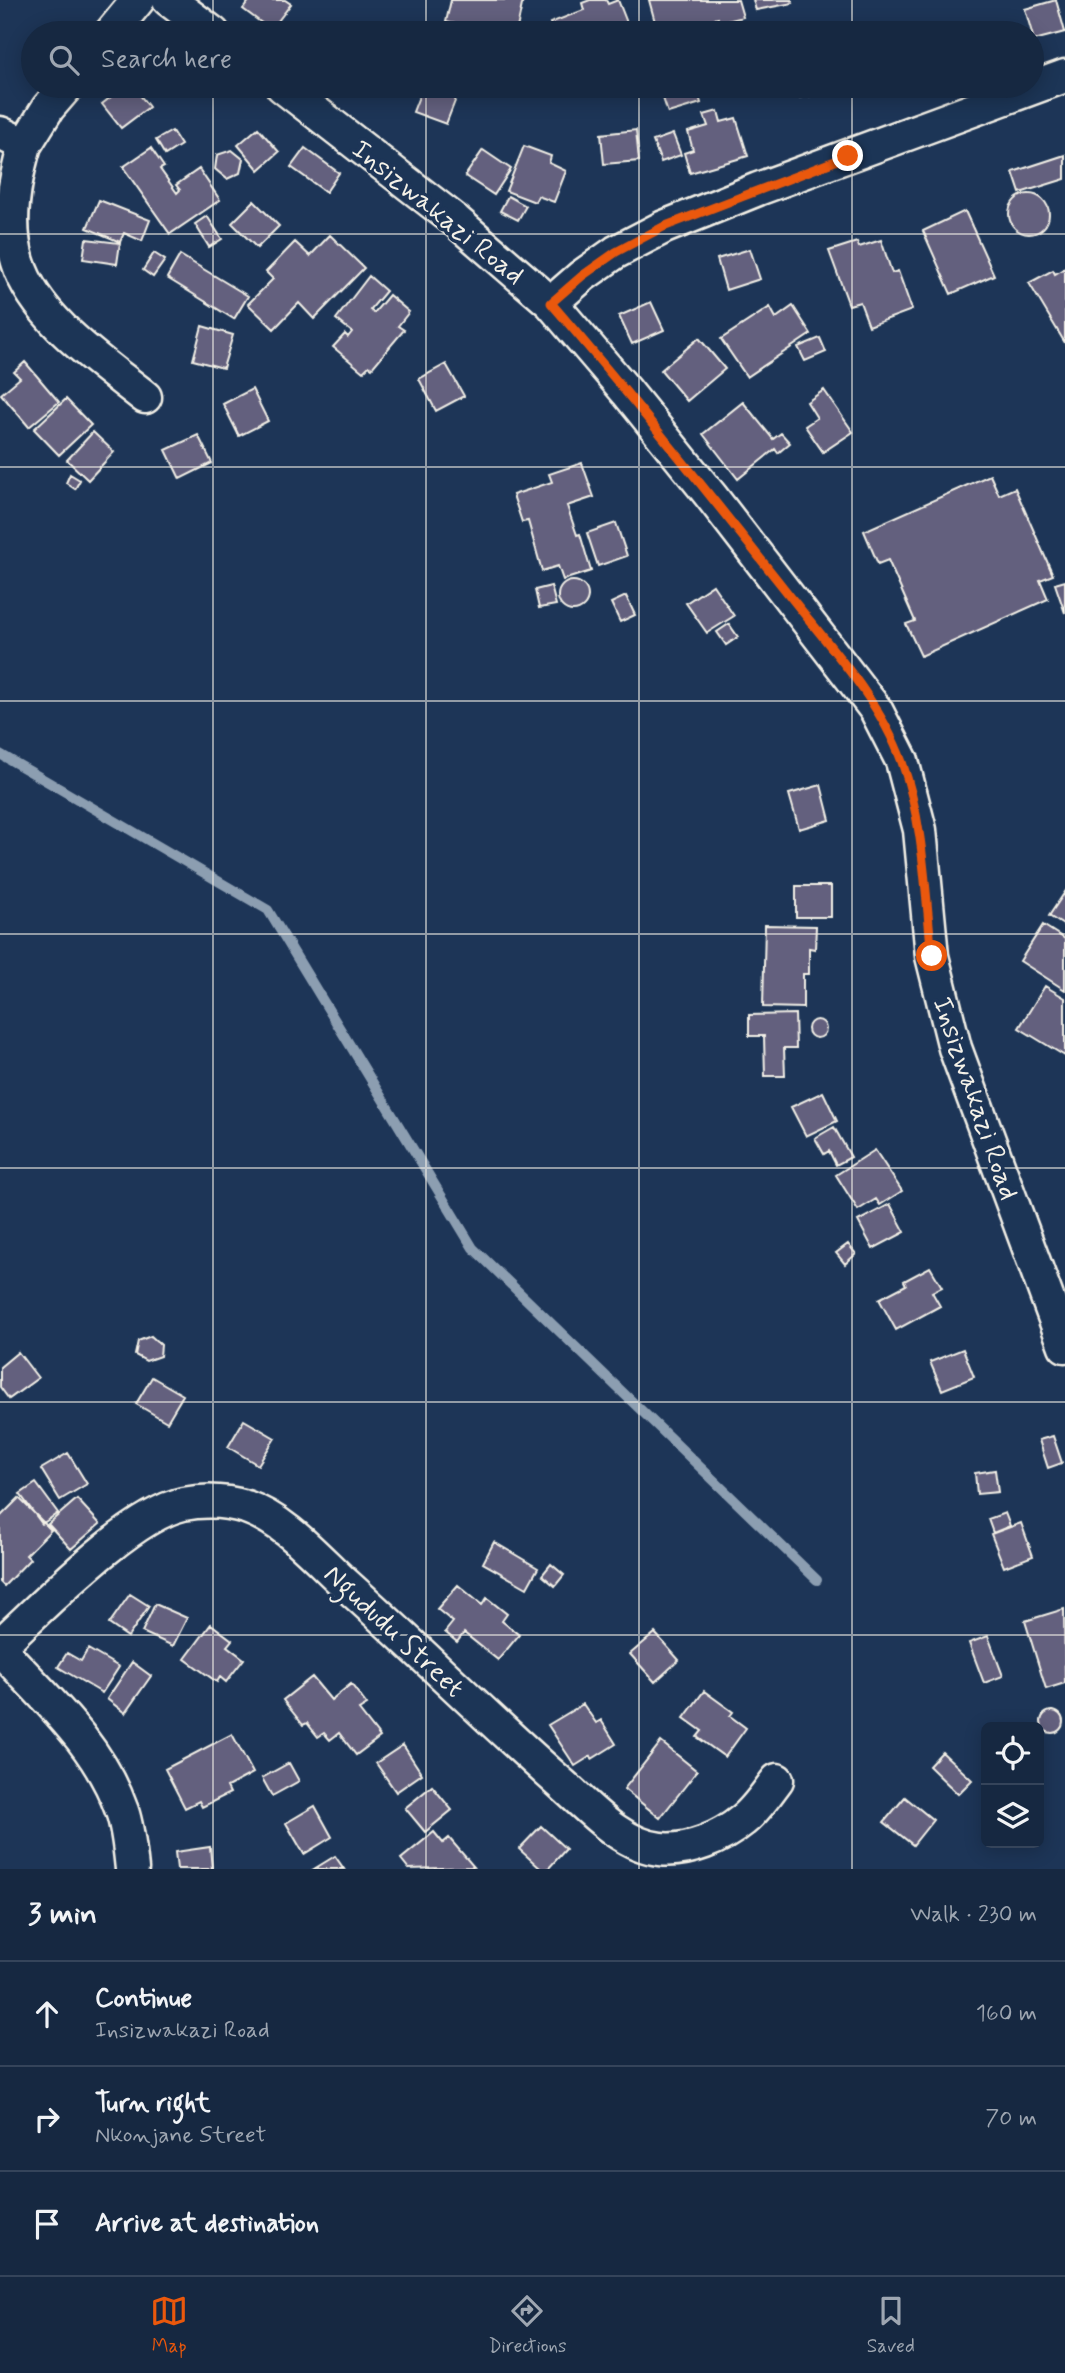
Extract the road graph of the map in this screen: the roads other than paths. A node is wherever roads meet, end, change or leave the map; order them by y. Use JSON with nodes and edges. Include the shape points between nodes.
{"nodes":[{"id":1,"x":138,"y":0,"type":"edge"},
{"id":2,"x":169,"y":0,"type":"edge"},
{"id":3,"x":121,"y":21,"type":"edge"},
{"id":4,"x":197,"y":21,"type":"edge"},
{"id":5,"x":1065,"y":76,"type":"edge"},
{"id":6,"x":1044,"y":84,"type":"edge"},
{"id":7,"x":57,"y":98,"type":"edge"},
{"id":8,"x":297,"y":98,"type":"edge"},
{"id":9,"x":1005,"y":98,"type":"edge"},
{"id":10,"x":12,"y":139,"type":"edge"},
{"id":11,"x":551,"y":303,"type":"junction"},
{"id":12,"x":145,"y":397,"type":"dead end"},
{"id":13,"x":1065,"y":1346,"type":"edge"},
{"id":14,"x":0,"y":1647,"type":"edge"},
{"id":15,"x":777,"y":1780,"type":"dead end"},
{"id":16,"x":126,"y":1867,"type":"edge"}],
"edges":[{"from":1,"to":3,"type":"street"},
{"from":2,"to":4,"type":"street"},
{"from":5,"to":6,"type":"street"},
{"from":7,"to":10,"type":"street"},
{"from":8,"to":11,"type":"street","name":"Insizwakazi Road"},
{"from":9,"to":11,"type":"street","via":[[663,227],[616,252]]},
{"from":10,"to":12,"type":"street","via":[[13,232],[18,262],[35,298],[77,342]]},
{"from":11,"to":13,"type":"street","name":"Insizwakazi Road","via":[[849,672],[876,710],[902,761],[920,830],[932,956],[956,1048]]},
{"from":14,"to":15,"type":"street","name":"Ngududu Street","via":[[99,1555],[146,1521],[181,1504],[214,1501],[247,1508],[280,1525],[549,1773],[632,1840],[659,1849],[689,1849],[744,1820]]},
{"from":14,"to":16,"type":"street","via":[[100,1763],[123,1814]]}]}
